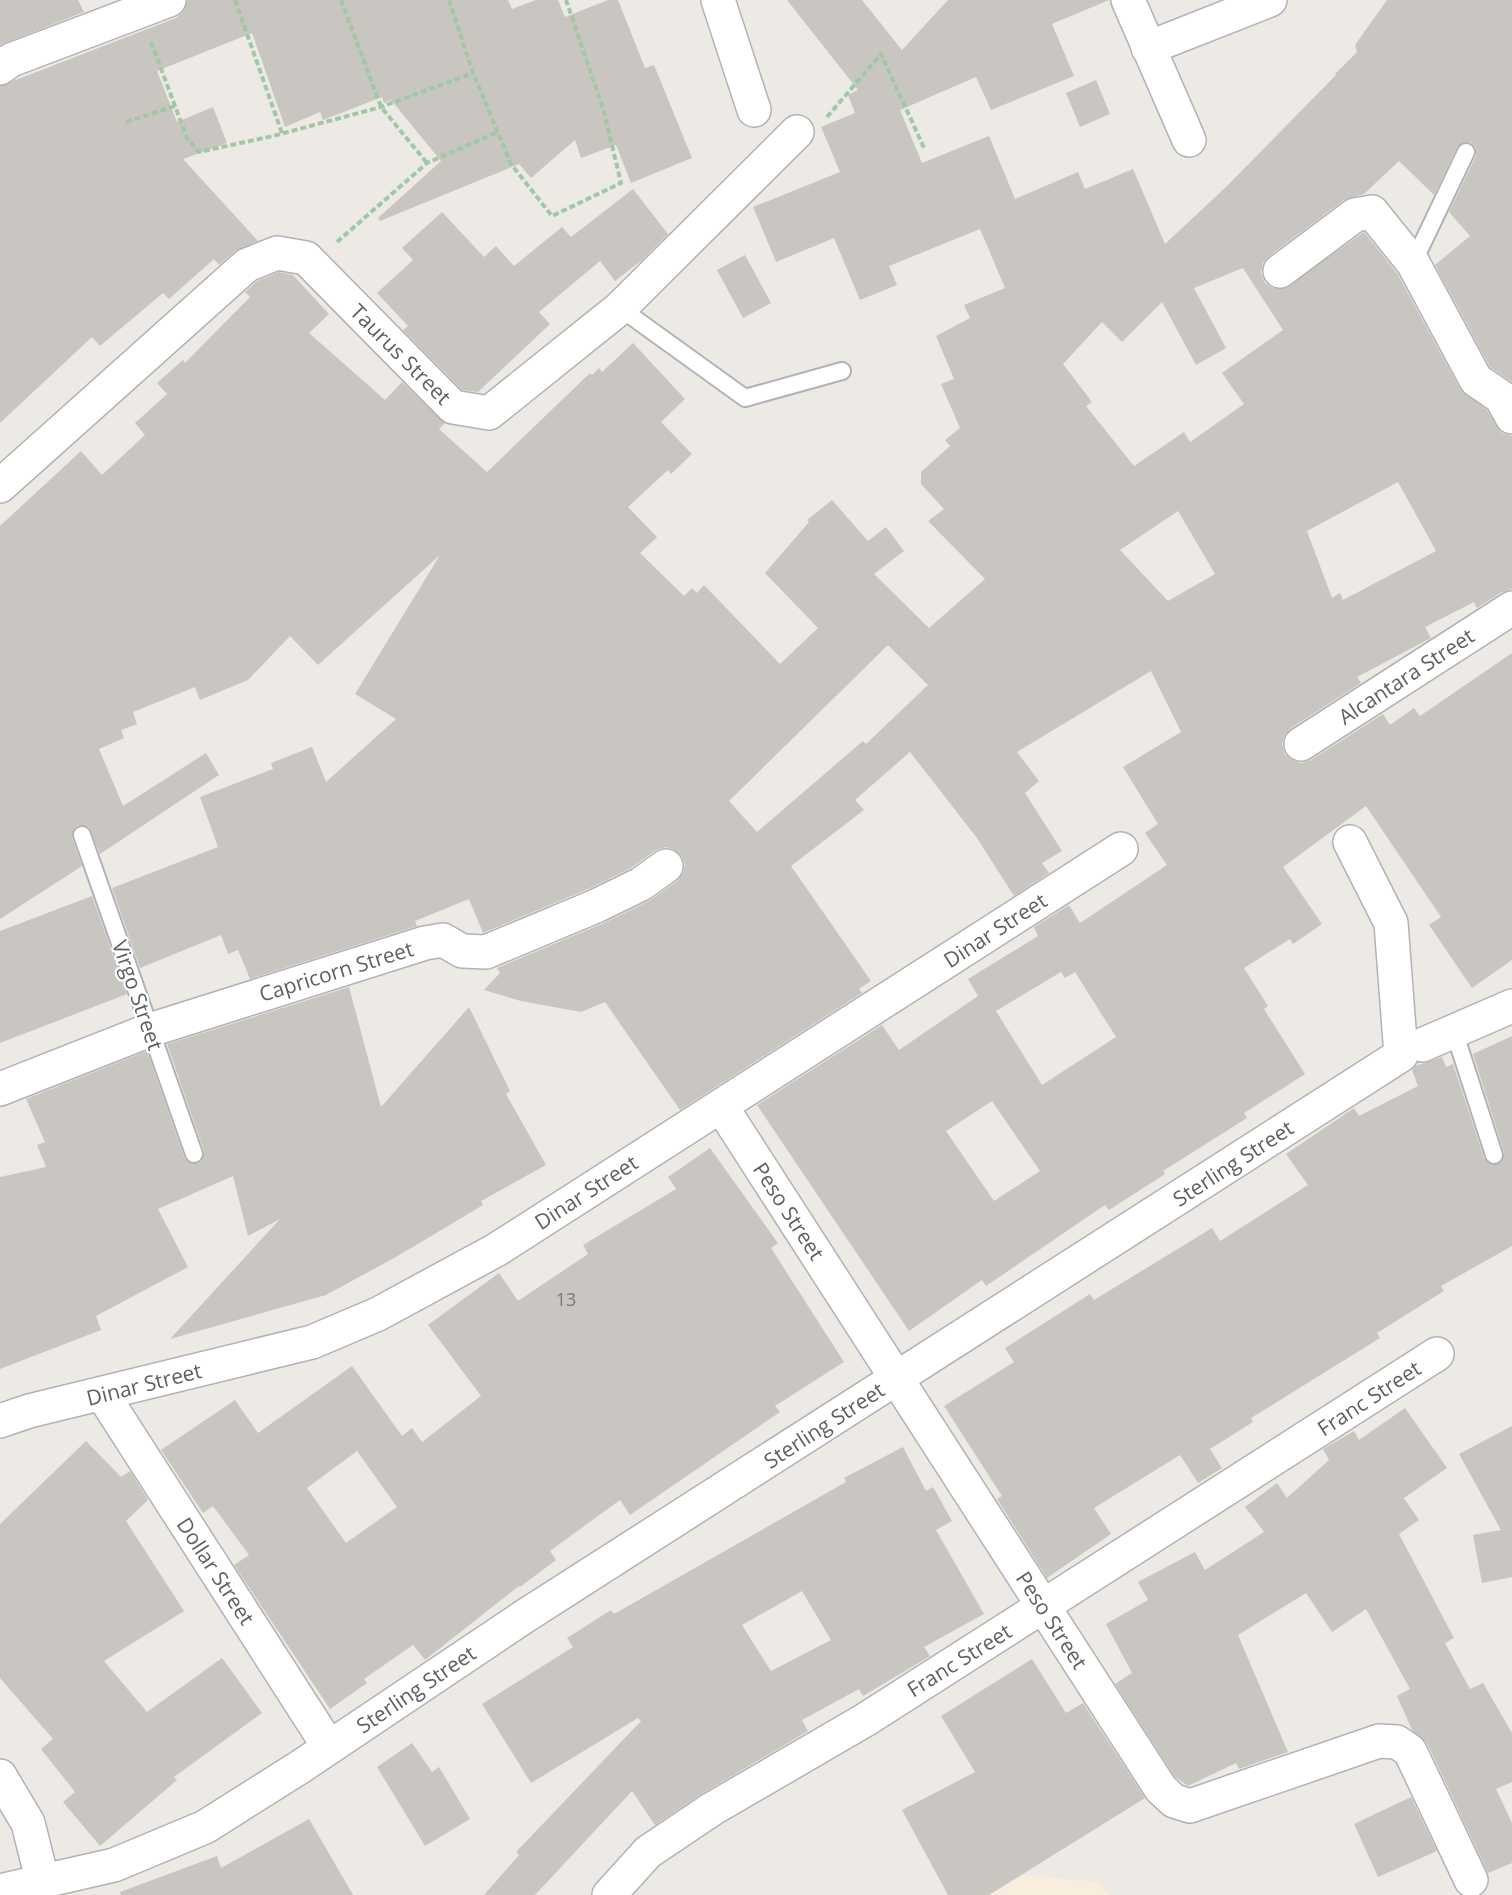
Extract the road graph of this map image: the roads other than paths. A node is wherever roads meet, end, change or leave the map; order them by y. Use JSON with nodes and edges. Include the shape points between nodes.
{"nodes":[{"id":1,"x":169,"y":0,"type":"edge"},
{"id":2,"x":1128,"y":0,"type":"edge"},
{"id":3,"x":1270,"y":0,"type":"edge"},
{"id":4,"x":721,"y":1,"type":"edge"},
{"id":5,"x":1148,"y":48,"type":"junction"},
{"id":6,"x":0,"y":68,"type":"edge"},
{"id":7,"x":754,"y":110,"type":"dead end"},
{"id":8,"x":796,"y":132,"type":"road end"},
{"id":9,"x":1189,"y":140,"type":"dead end"},
{"id":10,"x":1466,"y":152,"type":"dead end"},
{"id":11,"x":1413,"y":263,"type":"junction"},
{"id":12,"x":1280,"y":271,"type":"dead end"},
{"id":13,"x":620,"y":308,"type":"junction"},
{"id":14,"x":842,"y":371,"type":"dead end"},
{"id":15,"x":1512,"y":417,"type":"edge"},
{"id":16,"x":0,"y":486,"type":"edge"},
{"id":17,"x":1512,"y":608,"type":"edge"},
{"id":18,"x":1301,"y":744,"type":"dead end"},
{"id":19,"x":82,"y":835,"type":"dead end"},
{"id":20,"x":1350,"y":842,"type":"dead end"},
{"id":21,"x":1121,"y":849,"type":"dead end"},
{"id":22,"x":666,"y":867,"type":"dead end"},
{"id":23,"x":1512,"y":1006,"type":"edge"},
{"id":24,"x":150,"y":1030,"type":"junction"},
{"id":25,"x":1454,"y":1031,"type":"junction"},
{"id":26,"x":1412,"y":1050,"type":"junction"},
{"id":27,"x":0,"y":1089,"type":"edge"},
{"id":28,"x":721,"y":1106,"type":"junction"},
{"id":29,"x":194,"y":1154,"type":"dead end"},
{"id":30,"x":1494,"y":1155,"type":"dead end"},
{"id":31,"x":1437,"y":1354,"type":"dead end"},
{"id":32,"x":896,"y":1378,"type":"junction"},
{"id":33,"x":103,"y":1395,"type":"junction"},
{"id":34,"x":0,"y":1421,"type":"edge"},
{"id":35,"x":1043,"y":1606,"type":"junction"},
{"id":36,"x":329,"y":1747,"type":"junction"},
{"id":37,"x":0,"y":1776,"type":"edge"},
{"id":38,"x":1471,"y":1880,"type":"dead end"},
{"id":39,"x":43,"y":1883,"type":"junction"},
{"id":40,"x":0,"y":1891,"type":"edge"},
{"id":41,"x":609,"y":1895,"type":"edge"}],
"edges":[{"from":1,"to":6,"type":"street","via":[[11,60]]},
{"from":2,"to":5,"type":"street"},
{"from":3,"to":5,"type":"street"},
{"from":4,"to":7,"type":"street"},
{"from":5,"to":9,"type":"street"},
{"from":8,"to":13,"type":"street","name":"Taurus Street"},
{"from":10,"to":11,"type":"lane"},
{"from":11,"to":12,"type":"street","via":[[1380,219],[1372,212],[1364,212]]},
{"from":11,"to":15,"type":"street","via":[[1476,380],[1501,397]]},
{"from":13,"to":14,"type":"lane","via":[[745,398]]},
{"from":13,"to":16,"type":"street","name":"Taurus Street","via":[[489,413],[453,407],[306,258],[277,253],[247,265]]},
{"from":17,"to":18,"type":"street","name":"Alcantara Street"},
{"from":19,"to":24,"type":"lane","name":"Virgo Street"},
{"from":20,"to":26,"type":"street","via":[[1391,923]]},
{"from":21,"to":28,"type":"street","name":"Dinar Street"},
{"from":22,"to":24,"type":"street","name":"Capricorn Street","via":[[596,906],[486,952],[462,951],[443,940],[424,943]]},
{"from":23,"to":25,"type":"street","name":"Sterling Street"},
{"from":24,"to":27,"type":"street","name":"Capricorn Street"},
{"from":24,"to":29,"type":"lane","name":"Virgo Street"},
{"from":25,"to":26,"type":"street","name":"Sterling Street"},
{"from":25,"to":30,"type":"lane"},
{"from":26,"to":32,"type":"street","name":"Sterling Street"},
{"from":28,"to":32,"type":"street","name":"Peso Street"},
{"from":28,"to":33,"type":"street","name":"Dinar Street","via":[[495,1250],[378,1314],[312,1342]]},
{"from":31,"to":35,"type":"street","name":"Franc Street"},
{"from":32,"to":35,"type":"street","name":"Peso Street"},
{"from":32,"to":36,"type":"street","name":"Sterling Street"},
{"from":33,"to":34,"type":"street","name":"Dinar Street"},
{"from":33,"to":36,"type":"street","name":"Dollar Street"},
{"from":35,"to":38,"type":"street","name":"Peso Street","via":[[1161,1789],[1174,1801],[1190,1806],[1379,1741],[1397,1742],[1410,1751]]},
{"from":35,"to":41,"type":"street","name":"Franc Street","via":[[865,1720],[675,1834],[648,1852]]},
{"from":36,"to":39,"type":"street","name":"Sterling Street","via":[[205,1827],[114,1865]]},
{"from":37,"to":39,"type":"street","via":[[28,1823]]},
{"from":39,"to":40,"type":"street","name":"Sterling Street"}]}
